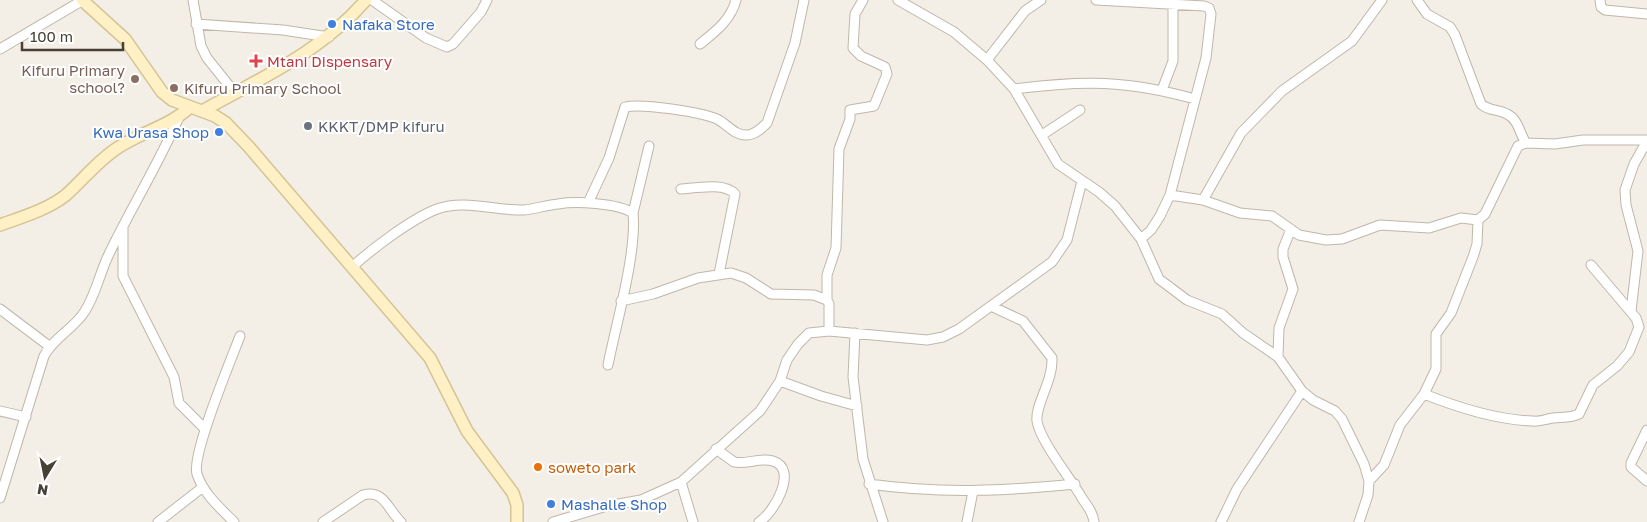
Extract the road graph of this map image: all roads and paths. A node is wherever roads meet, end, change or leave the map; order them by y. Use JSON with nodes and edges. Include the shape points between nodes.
{"nodes":[{"id":1,"x":82,"y":0,"type":"edge"},
{"id":2,"x":193,"y":0,"type":"edge"},
{"id":3,"x":366,"y":0,"type":"edge"},
{"id":4,"x":372,"y":0,"type":"edge"},
{"id":5,"x":487,"y":0,"type":"edge"},
{"id":6,"x":736,"y":0,"type":"edge"},
{"id":7,"x":804,"y":0,"type":"edge"},
{"id":8,"x":863,"y":0,"type":"edge"},
{"id":9,"x":1096,"y":0,"type":"edge"},
{"id":10,"x":1382,"y":0,"type":"edge"},
{"id":11,"x":1417,"y":0,"type":"edge"},
{"id":12,"x":1600,"y":0,"type":"edge"},
{"id":13,"x":902,"y":1,"type":"edge"},
{"id":14,"x":1037,"y":1,"type":"edge"},
{"id":15,"x":1173,"y":3,"type":"junction"},
{"id":16,"x":1210,"y":4,"type":"edge"},
{"id":17,"x":1647,"y":14,"type":"edge"},
{"id":18,"x":196,"y":24,"type":"junction"},
{"id":19,"x":329,"y":38,"type":"junction"},
{"id":20,"x":700,"y":44,"type":"dead end"},
{"id":21,"x":0,"y":49,"type":"edge"},
{"id":22,"x":987,"y":60,"type":"junction"},
{"id":23,"x":1014,"y":89,"type":"junction"},
{"id":24,"x":1162,"y":90,"type":"junction"},
{"id":25,"x":235,"y":93,"type":"junction"},
{"id":26,"x":1195,"y":99,"type":"junction"},
{"id":27,"x":189,"y":108,"type":"junction"},
{"id":28,"x":1080,"y":110,"type":"dead end"},
{"id":29,"x":202,"y":111,"type":"junction"},
{"id":30,"x":178,"y":117,"type":"junction"},
{"id":31,"x":1042,"y":135,"type":"junction"},
{"id":32,"x":1647,"y":140,"type":"edge"},
{"id":33,"x":1526,"y":143,"type":"junction"},
{"id":34,"x":649,"y":146,"type":"dead end"},
{"id":35,"x":1082,"y":181,"type":"junction"},
{"id":36,"x":681,"y":189,"type":"dead end"},
{"id":37,"x":1170,"y":195,"type":"junction"},
{"id":38,"x":1203,"y":200,"type":"junction"},
{"id":39,"x":588,"y":204,"type":"junction"},
{"id":40,"x":633,"y":213,"type":"junction"},
{"id":41,"x":1478,"y":220,"type":"junction"},
{"id":42,"x":0,"y":225,"type":"edge"},
{"id":43,"x":123,"y":228,"type":"junction"},
{"id":44,"x":1291,"y":229,"type":"junction"},
{"id":45,"x":1141,"y":239,"type":"junction"},
{"id":46,"x":1591,"y":265,"type":"dead end"},
{"id":47,"x":352,"y":267,"type":"junction"},
{"id":48,"x":719,"y":274,"type":"junction"},
{"id":49,"x":828,"y":300,"type":"junction"},
{"id":50,"x":621,"y":301,"type":"junction"},
{"id":51,"x":993,"y":306,"type":"junction"},
{"id":52,"x":0,"y":309,"type":"edge"},
{"id":53,"x":1631,"y":311,"type":"junction"},
{"id":54,"x":1643,"y":329,"type":"edge"},
{"id":55,"x":829,"y":331,"type":"junction"},
{"id":56,"x":855,"y":333,"type":"junction"},
{"id":57,"x":240,"y":336,"type":"dead end"},
{"id":58,"x":49,"y":346,"type":"junction"},
{"id":59,"x":1278,"y":357,"type":"junction"},
{"id":60,"x":608,"y":365,"type":"dead end"},
{"id":61,"x":780,"y":381,"type":"junction"},
{"id":62,"x":1302,"y":391,"type":"junction"},
{"id":63,"x":1424,"y":394,"type":"junction"},
{"id":64,"x":857,"y":406,"type":"junction"},
{"id":65,"x":0,"y":412,"type":"edge"},
{"id":66,"x":26,"y":417,"type":"junction"},
{"id":67,"x":205,"y":429,"type":"junction"},
{"id":68,"x":1647,"y":430,"type":"edge"},
{"id":69,"x":716,"y":450,"type":"junction"},
{"id":70,"x":1369,"y":481,"type":"junction"},
{"id":71,"x":1647,"y":481,"type":"edge"},
{"id":72,"x":681,"y":482,"type":"junction"},
{"id":73,"x":870,"y":484,"type":"junction"},
{"id":74,"x":1075,"y":484,"type":"junction"},
{"id":75,"x":203,"y":487,"type":"junction"},
{"id":76,"x":973,"y":491,"type":"junction"},
{"id":77,"x":0,"y":498,"type":"edge"},
{"id":78,"x":158,"y":522,"type":"edge"},
{"id":79,"x":234,"y":522,"type":"edge"},
{"id":80,"x":323,"y":522,"type":"edge"},
{"id":81,"x":401,"y":522,"type":"edge"},
{"id":82,"x":517,"y":522,"type":"edge"},
{"id":83,"x":553,"y":522,"type":"edge"},
{"id":84,"x":693,"y":522,"type":"edge"},
{"id":85,"x":759,"y":522,"type":"edge"},
{"id":86,"x":883,"y":522,"type":"edge"},
{"id":87,"x":967,"y":522,"type":"edge"},
{"id":88,"x":1094,"y":522,"type":"edge"},
{"id":89,"x":1222,"y":522,"type":"edge"},
{"id":90,"x":1359,"y":522,"type":"edge"}],
"edges":[{"from":1,"to":21,"type":"street"},
{"from":1,"to":27,"type":"street","via":[[125,39],[162,92]]},
{"from":2,"to":18,"type":"street"},
{"from":3,"to":19,"type":"street"},
{"from":4,"to":5,"type":"street","via":[[426,38],[447,47],[481,12]]},
{"from":6,"to":20,"type":"street","via":[[728,17]]},
{"from":7,"to":39,"type":"street","via":[[795,43],[767,123],[759,131],[748,136],[711,117],[647,107],[625,107],[609,158]]},
{"from":8,"to":49,"type":"street","via":[[855,14],[853,48],[855,53],[885,67],[887,71],[874,106],[850,110],[840,149],[836,248],[827,275]]},
{"from":9,"to":15,"type":"street"},
{"from":10,"to":38,"type":"street","via":[[1352,41],[1282,90],[1241,133]]},
{"from":11,"to":33,"type":"street","via":[[1427,14],[1450,27],[1455,35],[1484,108],[1511,117]]},
{"from":12,"to":17,"type":"street","via":[[1605,10]]},
{"from":13,"to":22,"type":"street","via":[[954,32]]},
{"from":14,"to":22,"type":"street","via":[[1004,36]]},
{"from":15,"to":16,"type":"street"},
{"from":15,"to":24,"type":"street","via":[[1173,60]]},
{"from":16,"to":26,"type":"street","via":[[1206,58]]},
{"from":18,"to":19,"type":"street","via":[[284,30]]},
{"from":18,"to":25,"type":"street","via":[[201,46]]},
{"from":19,"to":25,"type":"street"},
{"from":22,"to":23,"type":"street"},
{"from":23,"to":24,"type":"street","via":[[1110,82]]},
{"from":23,"to":31,"type":"street"},
{"from":24,"to":26,"type":"street"},
{"from":25,"to":29,"type":"street"},
{"from":26,"to":37,"type":"street"},
{"from":27,"to":29,"type":"street"},
{"from":27,"to":30,"type":"street"},
{"from":28,"to":31,"type":"street"},
{"from":29,"to":47,"type":"street","via":[[226,123]]},
{"from":30,"to":42,"type":"street","via":[[120,146],[58,201]]},
{"from":30,"to":43,"type":"street","via":[[163,153]]},
{"from":31,"to":35,"type":"street","via":[[1058,164]]},
{"from":32,"to":33,"type":"street"},
{"from":32,"to":53,"type":"street","via":[[1625,190],[1638,252]]},
{"from":33,"to":41,"type":"street","via":[[1518,146],[1490,208]]},
{"from":34,"to":40,"type":"street"},
{"from":35,"to":45,"type":"street","via":[[1114,206]]},
{"from":35,"to":51,"type":"street","via":[[1067,240],[1061,251],[1052,262]]},
{"from":36,"to":48,"type":"street","via":[[719,188],[729,189],[735,194]]},
{"from":37,"to":38,"type":"street"},
{"from":37,"to":45,"type":"street","via":[[1151,230]]},
{"from":38,"to":44,"type":"street","via":[[1240,213],[1272,216]]},
{"from":39,"to":40,"type":"street","via":[[626,209]]},
{"from":39,"to":47,"type":"street","via":[[561,203],[524,210],[473,205],[438,209],[373,248]]},
{"from":40,"to":50,"type":"street","via":[[630,256]]},
{"from":41,"to":44,"type":"street","via":[[1461,218],[1429,228],[1380,225],[1334,240],[1314,239]]},
{"from":41,"to":63,"type":"street","via":[[1473,257],[1451,313],[1436,334],[1436,369]]},
{"from":43,"to":58,"type":"street","via":[[85,311]]},
{"from":43,"to":67,"type":"street","via":[[123,276],[174,377],[179,403]]},
{"from":44,"to":59,"type":"street","via":[[1283,257],[1293,289],[1279,328]]},
{"from":45,"to":59,"type":"street","via":[[1159,279],[1172,291],[1222,314]]},
{"from":46,"to":53,"type":"street"},
{"from":47,"to":82,"type":"street","via":[[430,358],[468,431],[513,493],[518,505]]},
{"from":48,"to":49,"type":"street","via":[[739,275],[771,294],[814,295]]},
{"from":48,"to":50,"type":"street"},
{"from":49,"to":55,"type":"street"},
{"from":50,"to":60,"type":"street"},
{"from":51,"to":56,"type":"street","via":[[943,337],[927,340]]},
{"from":51,"to":74,"type":"street","via":[[1023,321],[1052,358],[1051,379],[1037,414],[1037,423],[1063,470]]},
{"from":52,"to":58,"type":"street"},
{"from":53,"to":54,"type":"street"},
{"from":54,"to":63,"type":"street","via":[[1617,366],[1593,385],[1584,407],[1572,417],[1536,422],[1512,419],[1482,414]]},
{"from":55,"to":56,"type":"street"},
{"from":55,"to":61,"type":"street","via":[[810,334],[798,344],[787,360]]},
{"from":56,"to":64,"type":"street","via":[[853,377]]},
{"from":57,"to":67,"type":"street"},
{"from":58,"to":66,"type":"street"},
{"from":59,"to":62,"type":"street"},
{"from":61,"to":64,"type":"street"},
{"from":61,"to":69,"type":"street","via":[[760,411]]},
{"from":62,"to":70,"type":"street","via":[[1342,418]]},
{"from":62,"to":89,"type":"street","via":[[1237,489]]},
{"from":63,"to":70,"type":"street","via":[[1400,425],[1384,465]]},
{"from":64,"to":73,"type":"street","via":[[863,459]]},
{"from":65,"to":66,"type":"street"},
{"from":66,"to":77,"type":"street"},
{"from":67,"to":75,"type":"street","via":[[196,471]]},
{"from":68,"to":71,"type":"street","via":[[1631,463],[1635,473]]},
{"from":69,"to":72,"type":"street"},
{"from":69,"to":85,"type":"street","via":[[734,462],[766,460],[783,469],[778,500],[773,511]]},
{"from":70,"to":90,"type":"street","via":[[1368,496]]},
{"from":72,"to":83,"type":"street","via":[[641,500]]},
{"from":72,"to":84,"type":"street"},
{"from":73,"to":76,"type":"street","via":[[932,492]]},
{"from":73,"to":86,"type":"street"},
{"from":74,"to":76,"type":"street"},
{"from":74,"to":88,"type":"street","via":[[1093,514]]},
{"from":75,"to":78,"type":"street"},
{"from":75,"to":79,"type":"street"},
{"from":76,"to":87,"type":"street"},
{"from":80,"to":81,"type":"street","via":[[370,493],[379,496]]}]}
